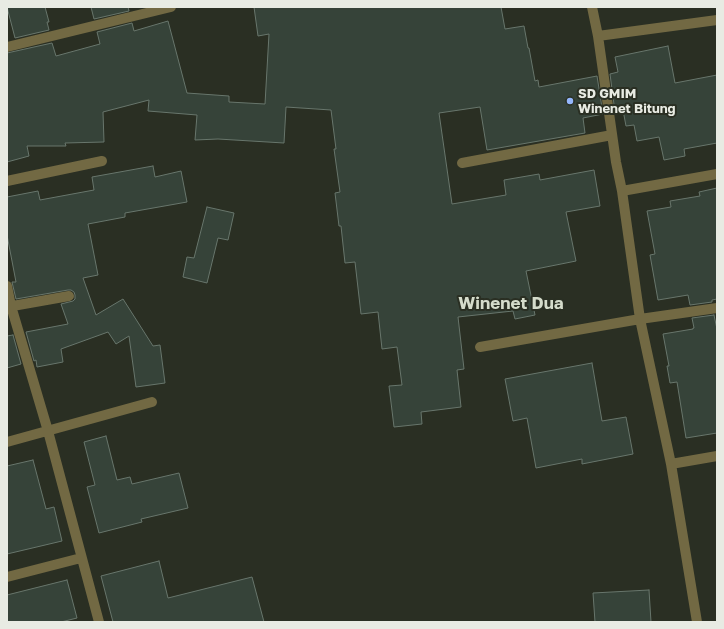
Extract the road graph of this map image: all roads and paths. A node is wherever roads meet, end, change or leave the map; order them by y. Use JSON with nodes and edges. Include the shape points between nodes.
{"nodes":[{"id":1,"x":171,"y":7,"type":"edge"},
{"id":2,"x":592,"y":7,"type":"edge"},
{"id":3,"x":717,"y":20,"type":"edge"},
{"id":4,"x":598,"y":36,"type":"junction"},
{"id":5,"x":7,"y":47,"type":"edge"},
{"id":6,"x":612,"y":135,"type":"junction"},
{"id":7,"x":102,"y":161,"type":"dead end"},
{"id":8,"x":462,"y":163,"type":"dead end"},
{"id":9,"x":717,"y":174,"type":"edge"},
{"id":10,"x":7,"y":181,"type":"edge"},
{"id":11,"x":622,"y":191,"type":"junction"},
{"id":12,"x":7,"y":286,"type":"edge"},
{"id":13,"x":69,"y":296,"type":"dead end"},
{"id":14,"x":9,"y":306,"type":"edge"},
{"id":15,"x":717,"y":308,"type":"edge"},
{"id":16,"x":640,"y":319,"type":"junction"},
{"id":17,"x":480,"y":347,"type":"dead end"},
{"id":18,"x":152,"y":402,"type":"dead end"},
{"id":19,"x":48,"y":431,"type":"junction"},
{"id":20,"x":7,"y":442,"type":"edge"},
{"id":21,"x":717,"y":456,"type":"edge"},
{"id":22,"x":671,"y":464,"type":"junction"},
{"id":23,"x":81,"y":558,"type":"junction"},
{"id":24,"x":7,"y":577,"type":"edge"},
{"id":25,"x":99,"y":622,"type":"edge"},
{"id":26,"x":697,"y":622,"type":"edge"}],
"edges":[{"from":1,"to":5,"type":"street"},
{"from":2,"to":4,"type":"street"},
{"from":3,"to":4,"type":"street"},
{"from":4,"to":6,"type":"street"},
{"from":6,"to":8,"type":"street"},
{"from":6,"to":11,"type":"street"},
{"from":7,"to":10,"type":"street"},
{"from":9,"to":11,"type":"street"},
{"from":11,"to":16,"type":"street"},
{"from":12,"to":14,"type":"street"},
{"from":13,"to":14,"type":"street"},
{"from":14,"to":19,"type":"street"},
{"from":15,"to":16,"type":"street"},
{"from":16,"to":17,"type":"street"},
{"from":16,"to":22,"type":"street"},
{"from":18,"to":19,"type":"street"},
{"from":19,"to":20,"type":"street"},
{"from":19,"to":23,"type":"street"},
{"from":21,"to":22,"type":"street"},
{"from":22,"to":26,"type":"street"},
{"from":23,"to":24,"type":"street"},
{"from":23,"to":25,"type":"street"}]}
